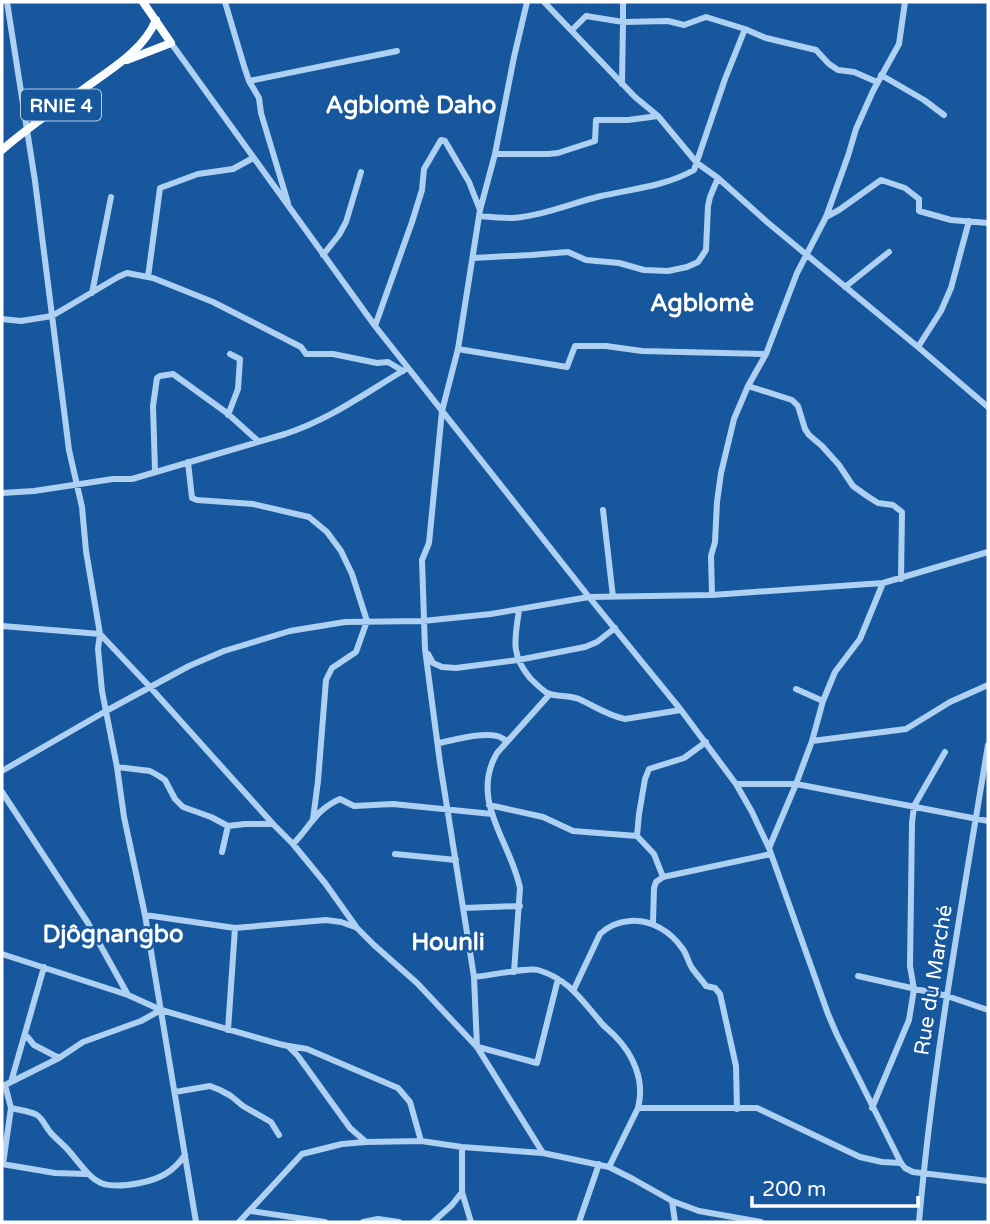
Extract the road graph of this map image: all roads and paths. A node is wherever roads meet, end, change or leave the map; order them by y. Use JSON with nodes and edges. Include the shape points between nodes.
{"nodes":[{"id":1,"x":7,"y":2,"type":"edge"},
{"id":2,"x":143,"y":2,"type":"edge"},
{"id":3,"x":225,"y":2,"type":"edge"},
{"id":4,"x":527,"y":2,"type":"edge"},
{"id":5,"x":544,"y":2,"type":"edge"},
{"id":6,"x":623,"y":2,"type":"edge"},
{"id":7,"x":905,"y":2,"type":"edge"},
{"id":8,"x":156,"y":20,"type":"junction"},
{"id":9,"x":623,"y":22,"type":"junction"},
{"id":10,"x":745,"y":29,"type":"junction"},
{"id":11,"x":572,"y":30,"type":"junction"},
{"id":12,"x":171,"y":43,"type":"junction"},
{"id":13,"x":397,"y":51,"type":"dead end"},
{"id":14,"x":121,"y":62,"type":"junction"},
{"id":15,"x":879,"y":79,"type":"junction"},
{"id":16,"x":249,"y":81,"type":"junction"},
{"id":17,"x":622,"y":84,"type":"junction"},
{"id":18,"x":944,"y":115,"type":"dead end"},
{"id":19,"x":658,"y":116,"type":"junction"},
{"id":20,"x":27,"y":130,"type":"junction"},
{"id":21,"x":2,"y":150,"type":"edge"},
{"id":22,"x":495,"y":154,"type":"junction"},
{"id":23,"x":253,"y":158,"type":"junction"},
{"id":24,"x":697,"y":163,"type":"junction"},
{"id":25,"x":361,"y":172,"type":"dead end"},
{"id":26,"x":719,"y":178,"type":"junction"},
{"id":27,"x":111,"y":197,"type":"dead end"},
{"id":28,"x":291,"y":211,"type":"junction"},
{"id":29,"x":480,"y":213,"type":"junction"},
{"id":30,"x":825,"y":217,"type":"junction"},
{"id":31,"x":969,"y":221,"type":"junction"},
{"id":32,"x":988,"y":223,"type":"edge"},
{"id":33,"x":889,"y":252,"type":"dead end"},
{"id":34,"x":805,"y":254,"type":"junction"},
{"id":35,"x":323,"y":255,"type":"junction"},
{"id":36,"x":473,"y":258,"type":"junction"},
{"id":37,"x":148,"y":277,"type":"junction"},
{"id":38,"x":845,"y":287,"type":"junction"},
{"id":39,"x":92,"y":293,"type":"junction"},
{"id":40,"x":52,"y":316,"type":"junction"},
{"id":41,"x":2,"y":319,"type":"edge"},
{"id":42,"x":375,"y":326,"type":"junction"},
{"id":43,"x":918,"y":346,"type":"junction"},
{"id":44,"x":458,"y":349,"type":"junction"},
{"id":45,"x":230,"y":354,"type":"dead end"},
{"id":46,"x":766,"y":354,"type":"junction"},
{"id":47,"x":406,"y":370,"type":"junction"},
{"id":48,"x":748,"y":386,"type":"junction"},
{"id":49,"x":988,"y":407,"type":"edge"},
{"id":50,"x":442,"y":411,"type":"junction"},
{"id":51,"x":228,"y":415,"type":"junction"},
{"id":52,"x":258,"y":441,"type":"junction"},
{"id":53,"x":188,"y":463,"type":"junction"},
{"id":54,"x":155,"y":471,"type":"junction"},
{"id":55,"x":76,"y":485,"type":"junction"},
{"id":56,"x":2,"y":493,"type":"edge"},
{"id":57,"x":603,"y":510,"type":"dead end"},
{"id":58,"x":988,"y":552,"type":"edge"},
{"id":59,"x":901,"y":579,"type":"junction"},
{"id":60,"x":883,"y":583,"type":"junction"},
{"id":61,"x":712,"y":595,"type":"junction"},
{"id":62,"x":589,"y":597,"type":"junction"},
{"id":63,"x":613,"y":597,"type":"junction"},
{"id":64,"x":519,"y":610,"type":"junction"},
{"id":65,"x":367,"y":621,"type":"junction"},
{"id":66,"x":423,"y":621,"type":"junction"},
{"id":67,"x":2,"y":626,"type":"edge"},
{"id":68,"x":615,"y":628,"type":"junction"},
{"id":69,"x":100,"y":634,"type":"junction"},
{"id":70,"x":425,"y":649,"type":"junction"},
{"id":71,"x":518,"y":660,"type":"junction"},
{"id":72,"x":988,"y":685,"type":"edge"},
{"id":73,"x":150,"y":687,"type":"junction"},
{"id":74,"x":796,"y":689,"type":"dead end"},
{"id":75,"x":550,"y":694,"type":"junction"},
{"id":76,"x":823,"y":701,"type":"junction"},
{"id":77,"x":681,"y":710,"type":"junction"},
{"id":78,"x":106,"y":711,"type":"junction"},
{"id":79,"x":507,"y":741,"type":"junction"},
{"id":80,"x":812,"y":741,"type":"junction"},
{"id":81,"x":706,"y":742,"type":"junction"},
{"id":82,"x":439,"y":743,"type":"junction"},
{"id":83,"x":988,"y":745,"type":"edge"},
{"id":84,"x":946,"y":752,"type":"dead end"},
{"id":85,"x":117,"y":767,"type":"junction"},
{"id":86,"x":2,"y":771,"type":"edge"},
{"id":87,"x":736,"y":784,"type":"junction"},
{"id":88,"x":796,"y":784,"type":"junction"},
{"id":89,"x":2,"y":792,"type":"edge"},
{"id":90,"x":489,"y":805,"type":"junction"},
{"id":91,"x":914,"y":806,"type":"junction"},
{"id":92,"x":448,"y":810,"type":"junction"},
{"id":93,"x":492,"y":814,"type":"junction"},
{"id":94,"x":976,"y":818,"type":"junction"},
{"id":95,"x":313,"y":819,"type":"junction"},
{"id":96,"x":988,"y":821,"type":"edge"},
{"id":97,"x":272,"y":824,"type":"junction"},
{"id":98,"x":228,"y":827,"type":"junction"},
{"id":99,"x":638,"y":836,"type":"junction"},
{"id":100,"x":293,"y":844,"type":"junction"},
{"id":101,"x":770,"y":851,"type":"junction"},
{"id":102,"x":222,"y":852,"type":"dead end"},
{"id":103,"x":395,"y":855,"type":"dead end"},
{"id":104,"x":456,"y":860,"type":"junction"},
{"id":105,"x":663,"y":877,"type":"junction"},
{"id":106,"x":520,"y":906,"type":"junction"},
{"id":107,"x":463,"y":908,"type":"junction"},
{"id":108,"x":145,"y":915,"type":"junction"},
{"id":109,"x":653,"y":923,"type":"junction"},
{"id":110,"x":235,"y":928,"type":"junction"},
{"id":111,"x":357,"y":928,"type":"junction"},
{"id":112,"x":2,"y":954,"type":"edge"},
{"id":113,"x":44,"y":967,"type":"junction"},
{"id":114,"x":514,"y":972,"type":"junction"},
{"id":115,"x":858,"y":976,"type":"dead end"},
{"id":116,"x":474,"y":977,"type":"junction"},
{"id":117,"x":558,"y":979,"type":"junction"},
{"id":118,"x":573,"y":989,"type":"junction"},
{"id":119,"x":914,"y":989,"type":"junction"},
{"id":120,"x":128,"y":995,"type":"junction"},
{"id":121,"x":947,"y":996,"type":"junction"},
{"id":122,"x":161,"y":1010,"type":"junction"},
{"id":123,"x":988,"y":1010,"type":"edge"},
{"id":124,"x":228,"y":1030,"type":"junction"},
{"id":125,"x":25,"y":1034,"type":"junction"},
{"id":126,"x":288,"y":1046,"type":"junction"},
{"id":127,"x":477,"y":1047,"type":"junction"},
{"id":128,"x":59,"y":1058,"type":"junction"},
{"id":129,"x":6,"y":1085,"type":"edge"},
{"id":130,"x":175,"y":1092,"type":"junction"},
{"id":131,"x":11,"y":1108,"type":"junction"},
{"id":132,"x":638,"y":1108,"type":"junction"},
{"id":133,"x":872,"y":1108,"type":"junction"},
{"id":134,"x":737,"y":1109,"type":"junction"},
{"id":135,"x":279,"y":1135,"type":"dead end"},
{"id":136,"x":366,"y":1142,"type":"junction"},
{"id":137,"x":421,"y":1142,"type":"junction"},
{"id":138,"x":463,"y":1147,"type":"junction"},
{"id":139,"x":543,"y":1153,"type":"junction"},
{"id":140,"x":185,"y":1155,"type":"junction"},
{"id":141,"x":901,"y":1163,"type":"junction"},
{"id":142,"x":2,"y":1164,"type":"edge"},
{"id":143,"x":599,"y":1164,"type":"junction"},
{"id":144,"x":609,"y":1167,"type":"junction"},
{"id":145,"x":86,"y":1174,"type":"junction"},
{"id":146,"x":923,"y":1174,"type":"junction"},
{"id":147,"x":988,"y":1181,"type":"edge"},
{"id":148,"x":462,"y":1192,"type":"junction"},
{"id":149,"x":672,"y":1201,"type":"junction"},
{"id":150,"x":251,"y":1211,"type":"junction"},
{"id":151,"x":196,"y":1222,"type":"edge"},
{"id":152,"x":239,"y":1222,"type":"edge"},
{"id":153,"x":325,"y":1222,"type":"edge"},
{"id":154,"x":363,"y":1222,"type":"edge"},
{"id":155,"x":398,"y":1222,"type":"edge"},
{"id":156,"x":433,"y":1222,"type":"edge"},
{"id":157,"x":471,"y":1222,"type":"edge"},
{"id":158,"x":579,"y":1222,"type":"edge"},
{"id":159,"x":675,"y":1222,"type":"edge"},
{"id":160,"x":761,"y":1222,"type":"edge"},
{"id":161,"x":919,"y":1222,"type":"edge"}],
"edges":[{"from":1,"to":20,"type":"street"},
{"from":2,"to":8,"type":"main road"},
{"from":3,"to":16,"type":"street"},
{"from":4,"to":22,"type":"street"},
{"from":5,"to":11,"type":"street"},
{"from":6,"to":9,"type":"street"},
{"from":7,"to":15,"type":"street","via":[[898,44]]},
{"from":8,"to":12,"type":"main road"},
{"from":8,"to":14,"type":"main road","number":"RNIE 4","via":[[142,43]]},
{"from":9,"to":10,"type":"street","via":[[684,25],[706,17]]},
{"from":9,"to":11,"type":"street","via":[[586,16]]},
{"from":9,"to":17,"type":"street"},
{"from":10,"to":15,"type":"street","via":[[816,50],[838,70]]},
{"from":10,"to":24,"type":"street"},
{"from":11,"to":17,"type":"street"},
{"from":12,"to":14,"type":"main road","number":"RNIE 4"},
{"from":12,"to":23,"type":"street"},
{"from":13,"to":16,"type":"street"},
{"from":14,"to":20,"type":"main road","number":"RNIE 4"},
{"from":15,"to":18,"type":"street"},
{"from":15,"to":30,"type":"street"},
{"from":16,"to":28,"type":"street","via":[[259,98]]},
{"from":17,"to":19,"type":"street"},
{"from":19,"to":22,"type":"street","via":[[596,120],[595,141],[558,153]]},
{"from":19,"to":24,"type":"street"},
{"from":20,"to":21,"type":"main road","number":"RNIE 4"},
{"from":20,"to":40,"type":"street"},
{"from":22,"to":29,"type":"street"},
{"from":23,"to":28,"type":"street"},
{"from":23,"to":37,"type":"street","via":[[233,169],[198,174],[160,188]]},
{"from":24,"to":26,"type":"street"},
{"from":24,"to":29,"type":"street","via":[[681,177],[555,209],[513,218]]},
{"from":25,"to":35,"type":"street","via":[[340,236]]},
{"from":26,"to":34,"type":"street"},
{"from":26,"to":36,"type":"street","via":[[708,206],[706,250],[698,262],[687,267],[644,270],[586,260],[568,251]]},
{"from":27,"to":39,"type":"street"},
{"from":28,"to":35,"type":"street"},
{"from":29,"to":36,"type":"street"},
{"from":29,"to":42,"type":"street","via":[[469,182],[441,140],[424,169],[422,190]]},
{"from":30,"to":31,"type":"street","via":[[881,180],[905,188],[919,199],[919,211]]},
{"from":30,"to":34,"type":"street"},
{"from":31,"to":32,"type":"street"},
{"from":31,"to":43,"type":"street","via":[[951,288]]},
{"from":33,"to":38,"type":"street"},
{"from":34,"to":38,"type":"street"},
{"from":34,"to":46,"type":"street"},
{"from":35,"to":42,"type":"street"},
{"from":36,"to":44,"type":"street"},
{"from":37,"to":39,"type":"street","via":[[127,273]]},
{"from":37,"to":47,"type":"street","via":[[213,302],[301,347],[306,355],[388,362]]},
{"from":38,"to":43,"type":"street"},
{"from":39,"to":40,"type":"street"},
{"from":40,"to":41,"type":"street"},
{"from":40,"to":55,"type":"street"},
{"from":42,"to":47,"type":"street"},
{"from":43,"to":49,"type":"street"},
{"from":44,"to":46,"type":"street","via":[[567,367],[575,346]]},
{"from":44,"to":50,"type":"street"},
{"from":45,"to":51,"type":"street","via":[[240,359],[238,388]]},
{"from":46,"to":48,"type":"street"},
{"from":47,"to":50,"type":"street"},
{"from":47,"to":52,"type":"street","via":[[335,414]]},
{"from":48,"to":59,"type":"street","via":[[792,400],[809,435],[853,486],[902,512]]},
{"from":48,"to":61,"type":"street","via":[[734,419],[721,473],[711,556]]},
{"from":50,"to":62,"type":"street"},
{"from":50,"to":66,"type":"street","via":[[429,543],[422,560]]},
{"from":51,"to":52,"type":"street"},
{"from":51,"to":54,"type":"street","via":[[173,374],[157,378]]},
{"from":52,"to":53,"type":"street"},
{"from":53,"to":54,"type":"street"},
{"from":53,"to":65,"type":"street","via":[[192,498],[309,517],[327,532],[352,574]]},
{"from":54,"to":55,"type":"street","via":[[132,480]]},
{"from":55,"to":56,"type":"street"},
{"from":55,"to":69,"type":"street"},
{"from":57,"to":63,"type":"street"},
{"from":58,"to":59,"type":"street"},
{"from":59,"to":60,"type":"street"},
{"from":60,"to":61,"type":"street"},
{"from":60,"to":76,"type":"street","via":[[860,639],[835,672]]},
{"from":61,"to":63,"type":"street"},
{"from":62,"to":63,"type":"street"},
{"from":62,"to":64,"type":"street"},
{"from":62,"to":68,"type":"street"},
{"from":64,"to":66,"type":"street"},
{"from":64,"to":71,"type":"street"},
{"from":65,"to":66,"type":"street"},
{"from":65,"to":73,"type":"street","via":[[260,639],[189,666]]},
{"from":65,"to":95,"type":"street","via":[[356,652],[332,668],[326,680]]},
{"from":66,"to":70,"type":"street"},
{"from":67,"to":69,"type":"street"},
{"from":68,"to":71,"type":"street","via":[[586,647]]},
{"from":68,"to":77,"type":"street"},
{"from":69,"to":73,"type":"street"},
{"from":69,"to":78,"type":"street","via":[[99,669]]},
{"from":70,"to":71,"type":"street","via":[[433,663],[442,667]]},
{"from":70,"to":82,"type":"street"},
{"from":71,"to":75,"type":"street"},
{"from":72,"to":80,"type":"street","via":[[906,729]]},
{"from":73,"to":78,"type":"street"},
{"from":73,"to":97,"type":"street"},
{"from":74,"to":76,"type":"street"},
{"from":75,"to":77,"type":"street","via":[[567,695],[625,719]]},
{"from":75,"to":79,"type":"street"},
{"from":76,"to":80,"type":"street"},
{"from":77,"to":81,"type":"street"},
{"from":78,"to":85,"type":"street"},
{"from":78,"to":86,"type":"street"},
{"from":79,"to":82,"type":"street","via":[[487,735]]},
{"from":79,"to":90,"type":"street","via":[[489,771]]},
{"from":80,"to":88,"type":"street"},
{"from":81,"to":87,"type":"street"},
{"from":81,"to":99,"type":"street","via":[[684,758],[646,773]]},
{"from":82,"to":92,"type":"street"},
{"from":83,"to":94,"type":"street","name":"Rue du Marché"},
{"from":84,"to":91,"type":"street"},
{"from":85,"to":98,"type":"street","via":[[150,771],[165,780],[183,807]]},
{"from":85,"to":108,"type":"street"},
{"from":87,"to":88,"type":"street"},
{"from":87,"to":101,"type":"street"},
{"from":88,"to":91,"type":"street"},
{"from":88,"to":101,"type":"street"},
{"from":89,"to":120,"type":"street","via":[[88,923]]},
{"from":90,"to":93,"type":"street"},
{"from":90,"to":99,"type":"street","via":[[543,817],[573,831]]},
{"from":91,"to":94,"type":"street"},
{"from":91,"to":119,"type":"street","via":[[910,967]]},
{"from":92,"to":93,"type":"street"},
{"from":92,"to":95,"type":"street","via":[[393,804],[354,806],[340,799]]},
{"from":92,"to":104,"type":"street"},
{"from":93,"to":106,"type":"street","via":[[518,876]]},
{"from":94,"to":96,"type":"street"},
{"from":94,"to":121,"type":"street","name":"Rue du Marché"},
{"from":95,"to":100,"type":"street"},
{"from":97,"to":98,"type":"street"},
{"from":97,"to":100,"type":"street"},
{"from":98,"to":102,"type":"street"},
{"from":99,"to":105,"type":"street","via":[[654,854]]},
{"from":100,"to":111,"type":"street"},
{"from":101,"to":105,"type":"street"},
{"from":101,"to":133,"type":"street","via":[[828,1014]]},
{"from":103,"to":104,"type":"street"},
{"from":104,"to":107,"type":"street"},
{"from":105,"to":109,"type":"street","via":[[654,888]]},
{"from":106,"to":107,"type":"street"},
{"from":106,"to":114,"type":"street"},
{"from":107,"to":116,"type":"street"},
{"from":108,"to":110,"type":"street"},
{"from":108,"to":122,"type":"street"},
{"from":109,"to":118,"type":"street","via":[[632,921],[605,929]]},
{"from":109,"to":134,"type":"street","via":[[682,948],[706,986],[720,994],[736,1066]]},
{"from":110,"to":111,"type":"street","via":[[326,920]]},
{"from":110,"to":124,"type":"street"},
{"from":111,"to":127,"type":"street"},
{"from":112,"to":113,"type":"street"},
{"from":113,"to":120,"type":"street"},
{"from":113,"to":125,"type":"street"},
{"from":114,"to":116,"type":"street"},
{"from":114,"to":117,"type":"street","via":[[536,969]]},
{"from":115,"to":119,"type":"street"},
{"from":116,"to":127,"type":"street"},
{"from":117,"to":118,"type":"street"},
{"from":117,"to":127,"type":"street","via":[[537,1063]]},
{"from":118,"to":132,"type":"street","via":[[632,1058],[641,1090]]},
{"from":119,"to":121,"type":"street"},
{"from":119,"to":133,"type":"street","via":[[909,1020]]},
{"from":120,"to":122,"type":"street"},
{"from":121,"to":123,"type":"street"},
{"from":121,"to":146,"type":"street","name":"Rue du Marché"},
{"from":122,"to":124,"type":"street"},
{"from":122,"to":128,"type":"street","via":[[83,1042]]},
{"from":122,"to":130,"type":"street"},
{"from":124,"to":126,"type":"street"},
{"from":125,"to":128,"type":"street","via":[[34,1045]]},
{"from":125,"to":129,"type":"street"},
{"from":126,"to":136,"type":"street","via":[[350,1128]]},
{"from":126,"to":137,"type":"street","via":[[307,1049],[398,1088],[410,1102]]},
{"from":127,"to":139,"type":"street"},
{"from":128,"to":129,"type":"street"},
{"from":129,"to":131,"type":"street"},
{"from":130,"to":135,"type":"street","via":[[210,1086],[220,1090],[271,1122]]},
{"from":130,"to":140,"type":"street"},
{"from":131,"to":142,"type":"street"},
{"from":131,"to":145,"type":"street","via":[[38,1115]]},
{"from":132,"to":134,"type":"street"},
{"from":132,"to":144,"type":"street"},
{"from":133,"to":141,"type":"street"},
{"from":134,"to":141,"type":"street","via":[[757,1108],[860,1157]]},
{"from":136,"to":137,"type":"street"},
{"from":136,"to":150,"type":"street","via":[[303,1154]]},
{"from":137,"to":138,"type":"street"},
{"from":138,"to":139,"type":"street"},
{"from":138,"to":148,"type":"street"},
{"from":139,"to":143,"type":"street"},
{"from":140,"to":145,"type":"street","via":[[161,1177],[132,1184],[110,1186]]},
{"from":140,"to":151,"type":"street"},
{"from":141,"to":146,"type":"street","via":[[909,1171]]},
{"from":142,"to":145,"type":"street"},
{"from":143,"to":144,"type":"street"},
{"from":143,"to":158,"type":"street"},
{"from":144,"to":149,"type":"street"},
{"from":146,"to":147,"type":"street"},
{"from":146,"to":161,"type":"street","name":"Rue du Marché"},
{"from":148,"to":156,"type":"street"},
{"from":148,"to":157,"type":"street"},
{"from":149,"to":159,"type":"street"},
{"from":149,"to":160,"type":"street","via":[[699,1211]]},
{"from":150,"to":152,"type":"street"},
{"from":150,"to":153,"type":"street"},
{"from":154,"to":155,"type":"street"}]}
